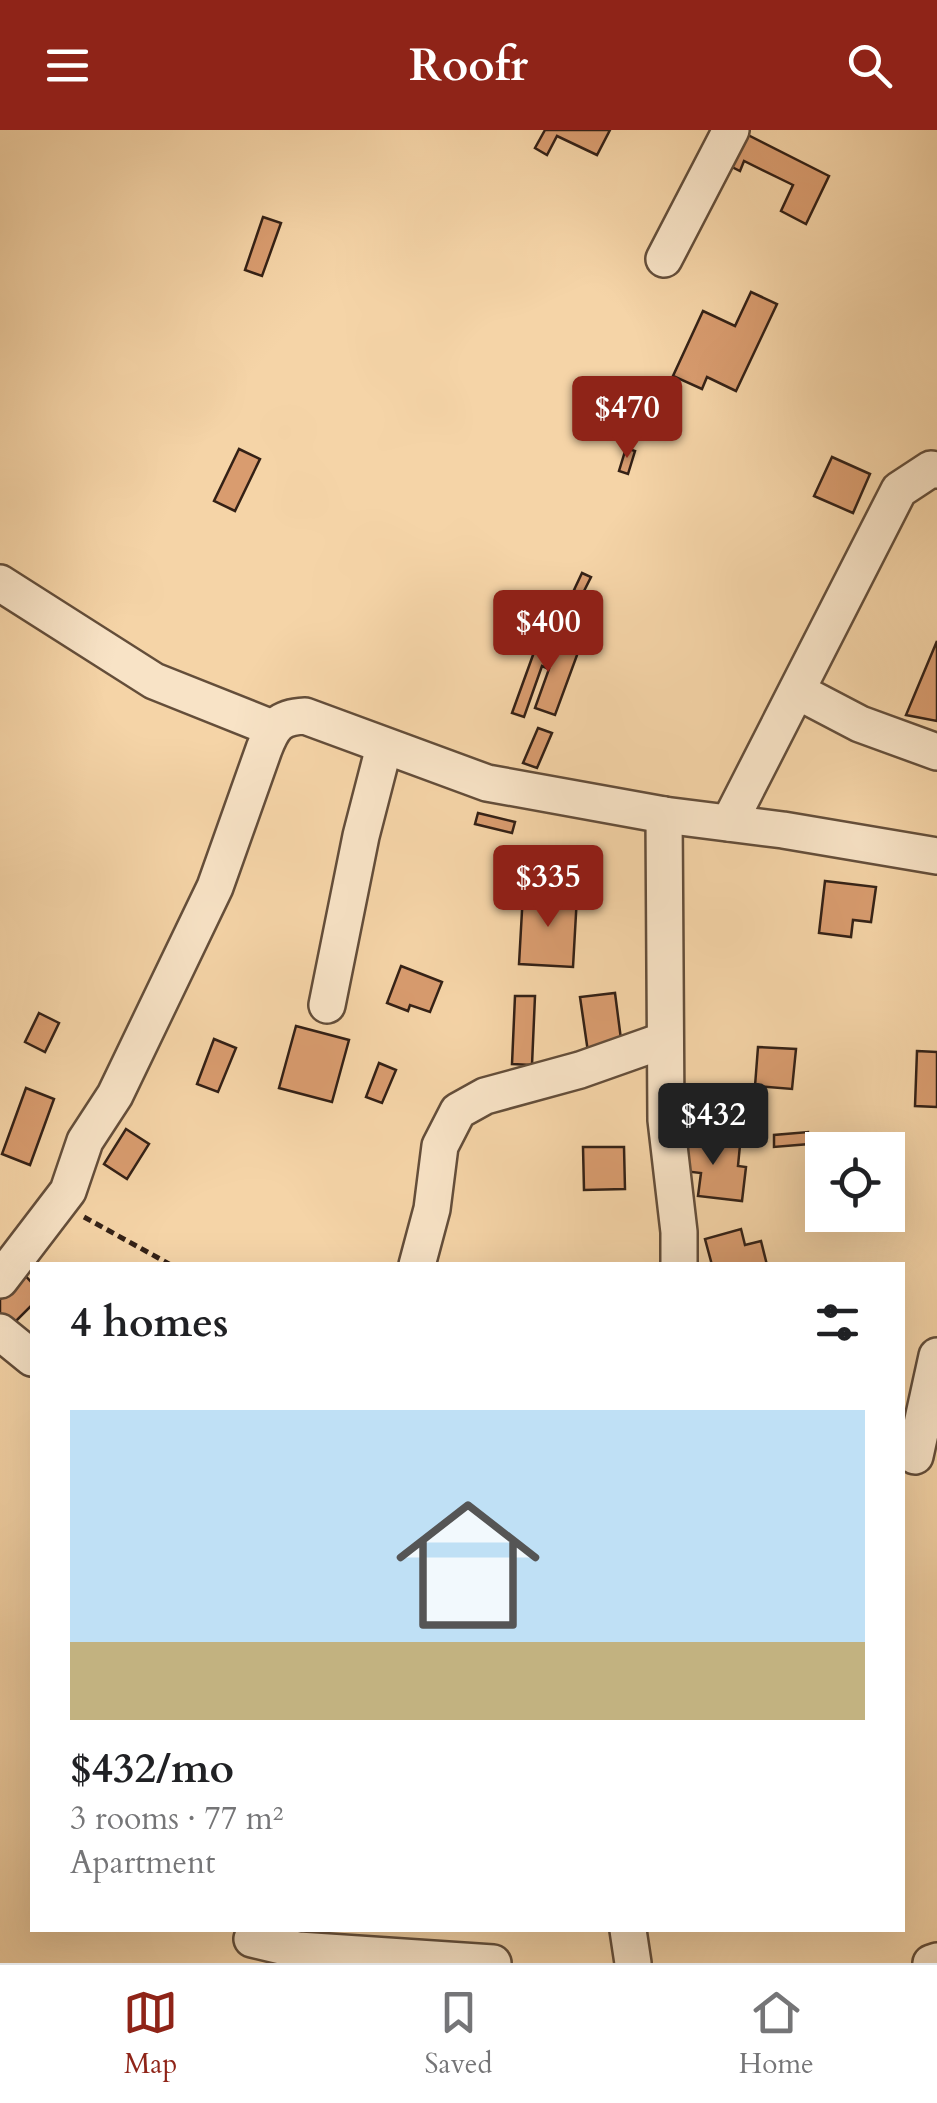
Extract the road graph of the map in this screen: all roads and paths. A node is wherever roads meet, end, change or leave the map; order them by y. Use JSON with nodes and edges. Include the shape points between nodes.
{"nodes":[{"id":1,"x":731,"y":130,"type":"edge"},
{"id":2,"x":664,"y":259,"type":"dead end"},
{"id":3,"x":937,"y":470,"type":"edge"},
{"id":4,"x":0,"y":583,"type":"edge"},
{"id":5,"x":797,"y":691,"type":"junction"},
{"id":6,"x":272,"y":728,"type":"junction"},
{"id":7,"x":384,"y":747,"type":"junction"},
{"id":8,"x":937,"y":752,"type":"edge"},
{"id":9,"x":664,"y":815,"type":"junction"},
{"id":10,"x":729,"y":823,"type":"junction"},
{"id":11,"x":937,"y":856,"type":"edge"},
{"id":12,"x":327,"y":1005,"type":"dead end"},
{"id":13,"x":665,"y":1040,"type":"junction"},
{"id":14,"x":60,"y":1203,"type":"junction"},
{"id":15,"x":166,"y":1262,"type":"edge"},
{"id":16,"x":418,"y":1262,"type":"edge"},
{"id":17,"x":679,"y":1262,"type":"edge"},
{"id":18,"x":0,"y":1280,"type":"edge"},
{"id":19,"x":0,"y":1332,"type":"edge"},
{"id":20,"x":30,"y":1356,"type":"edge"},
{"id":21,"x":937,"y":1356,"type":"edge"},
{"id":22,"x":918,"y":1457,"type":"edge"},
{"id":23,"x":628,"y":1932,"type":"edge"},
{"id":24,"x":250,"y":1944,"type":"edge"},
{"id":25,"x":298,"y":1956,"type":"edge"},
{"id":26,"x":494,"y":1963,"type":"edge"},
{"id":27,"x":633,"y":1963,"type":"edge"}],
"edges":[{"from":1,"to":2,"type":"street"},
{"from":3,"to":5,"type":"street","via":[[899,490]]},
{"from":4,"to":6,"type":"street","via":[[154,681]]},
{"from":5,"to":8,"type":"street","via":[[860,724]]},
{"from":5,"to":10,"type":"street"},
{"from":6,"to":7,"type":"street","via":[[284,717],[305,716]]},
{"from":6,"to":14,"type":"street","via":[[215,887]]},
{"from":7,"to":9,"type":"street","via":[[487,783]]},
{"from":7,"to":12,"type":"street"},
{"from":9,"to":10,"type":"street"},
{"from":9,"to":13,"type":"street"},
{"from":10,"to":11,"type":"street"},
{"from":13,"to":16,"type":"street","via":[[485,1096],[458,1112],[440,1146]]},
{"from":13,"to":17,"type":"street"},
{"from":14,"to":15,"type":"path"},
{"from":14,"to":18,"type":"street"},
{"from":19,"to":20,"type":"street"},
{"from":21,"to":22,"type":"street"},
{"from":23,"to":27,"type":"street"},
{"from":24,"to":25,"type":"street"},
{"from":25,"to":26,"type":"street"}]}
